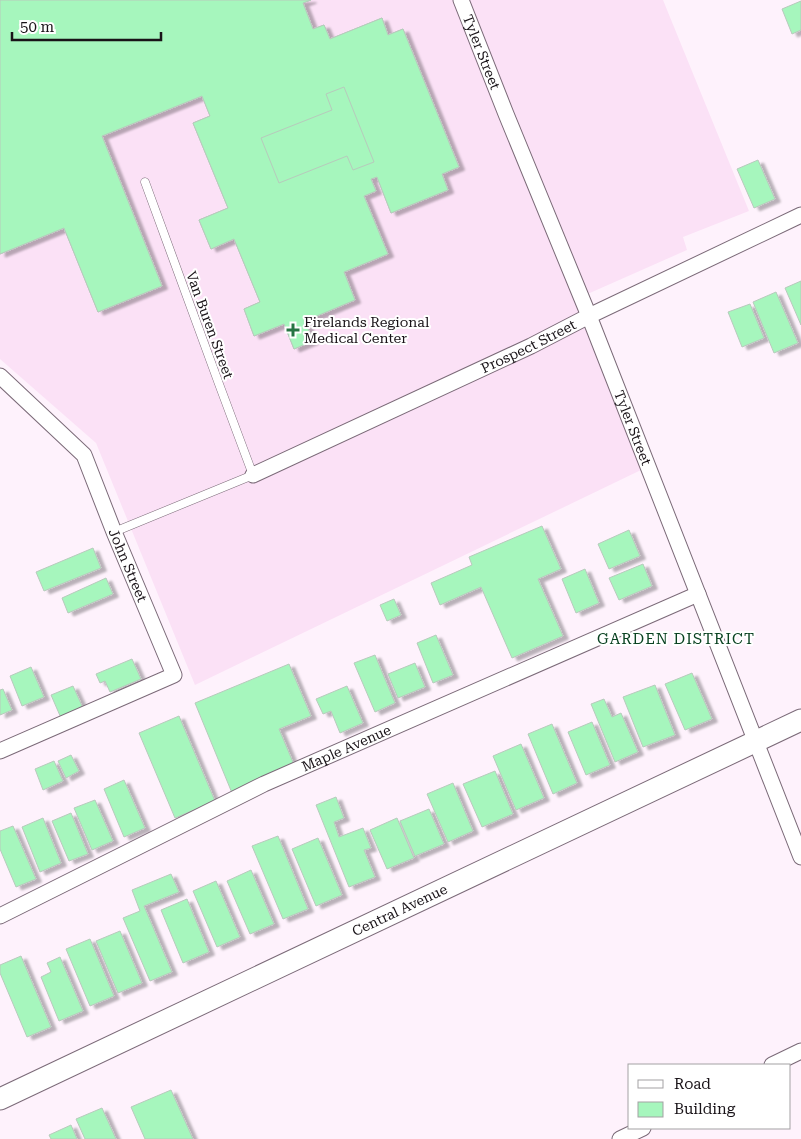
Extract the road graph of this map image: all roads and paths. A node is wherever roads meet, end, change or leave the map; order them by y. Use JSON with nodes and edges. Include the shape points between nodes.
{"nodes":[{"id":1,"x":461,"y":0,"type":"edge"},
{"id":2,"x":145,"y":182,"type":"dead end"},
{"id":3,"x":801,"y":215,"type":"edge"},
{"id":4,"x":589,"y":316,"type":"junction"},
{"id":5,"x":0,"y":376,"type":"edge"},
{"id":6,"x":253,"y":475,"type":"junction"},
{"id":7,"x":114,"y":532,"type":"junction"},
{"id":8,"x":698,"y":594,"type":"junction"},
{"id":9,"x":801,"y":720,"type":"edge"},
{"id":10,"x":756,"y":741,"type":"junction"},
{"id":11,"x":0,"y":751,"type":"edge"},
{"id":12,"x":801,"y":858,"type":"edge"},
{"id":13,"x":0,"y":916,"type":"edge"},
{"id":14,"x":801,"y":1052,"type":"edge"},
{"id":15,"x":774,"y":1064,"type":"edge"},
{"id":16,"x":0,"y":1099,"type":"edge"},
{"id":17,"x":641,"y":1129,"type":"edge"},
{"id":18,"x":620,"y":1139,"type":"edge"}],
"edges":[{"from":1,"to":4,"type":"street","name":"Tyler Street"},
{"from":2,"to":6,"type":"lane","name":"Van Buren Street"},
{"from":3,"to":4,"type":"street","name":"Prospect Street"},
{"from":4,"to":6,"type":"street","name":"Prospect Street"},
{"from":4,"to":8,"type":"street","name":"Tyler Street"},
{"from":5,"to":7,"type":"street","name":"John Street","via":[[84,455]]},
{"from":6,"to":7,"type":"lane"},
{"from":7,"to":11,"type":"street","name":"John Street","via":[[174,675]]},
{"from":8,"to":10,"type":"street","name":"Tyler Street"},
{"from":8,"to":13,"type":"street","name":"Maple Avenue","via":[[264,784]]},
{"from":9,"to":10,"type":"street","name":"Central Avenue"},
{"from":10,"to":12,"type":"street","name":"Tyler Street"},
{"from":10,"to":16,"type":"street","name":"Central Avenue"},
{"from":14,"to":15,"type":"street"},
{"from":17,"to":18,"type":"street"}]}
